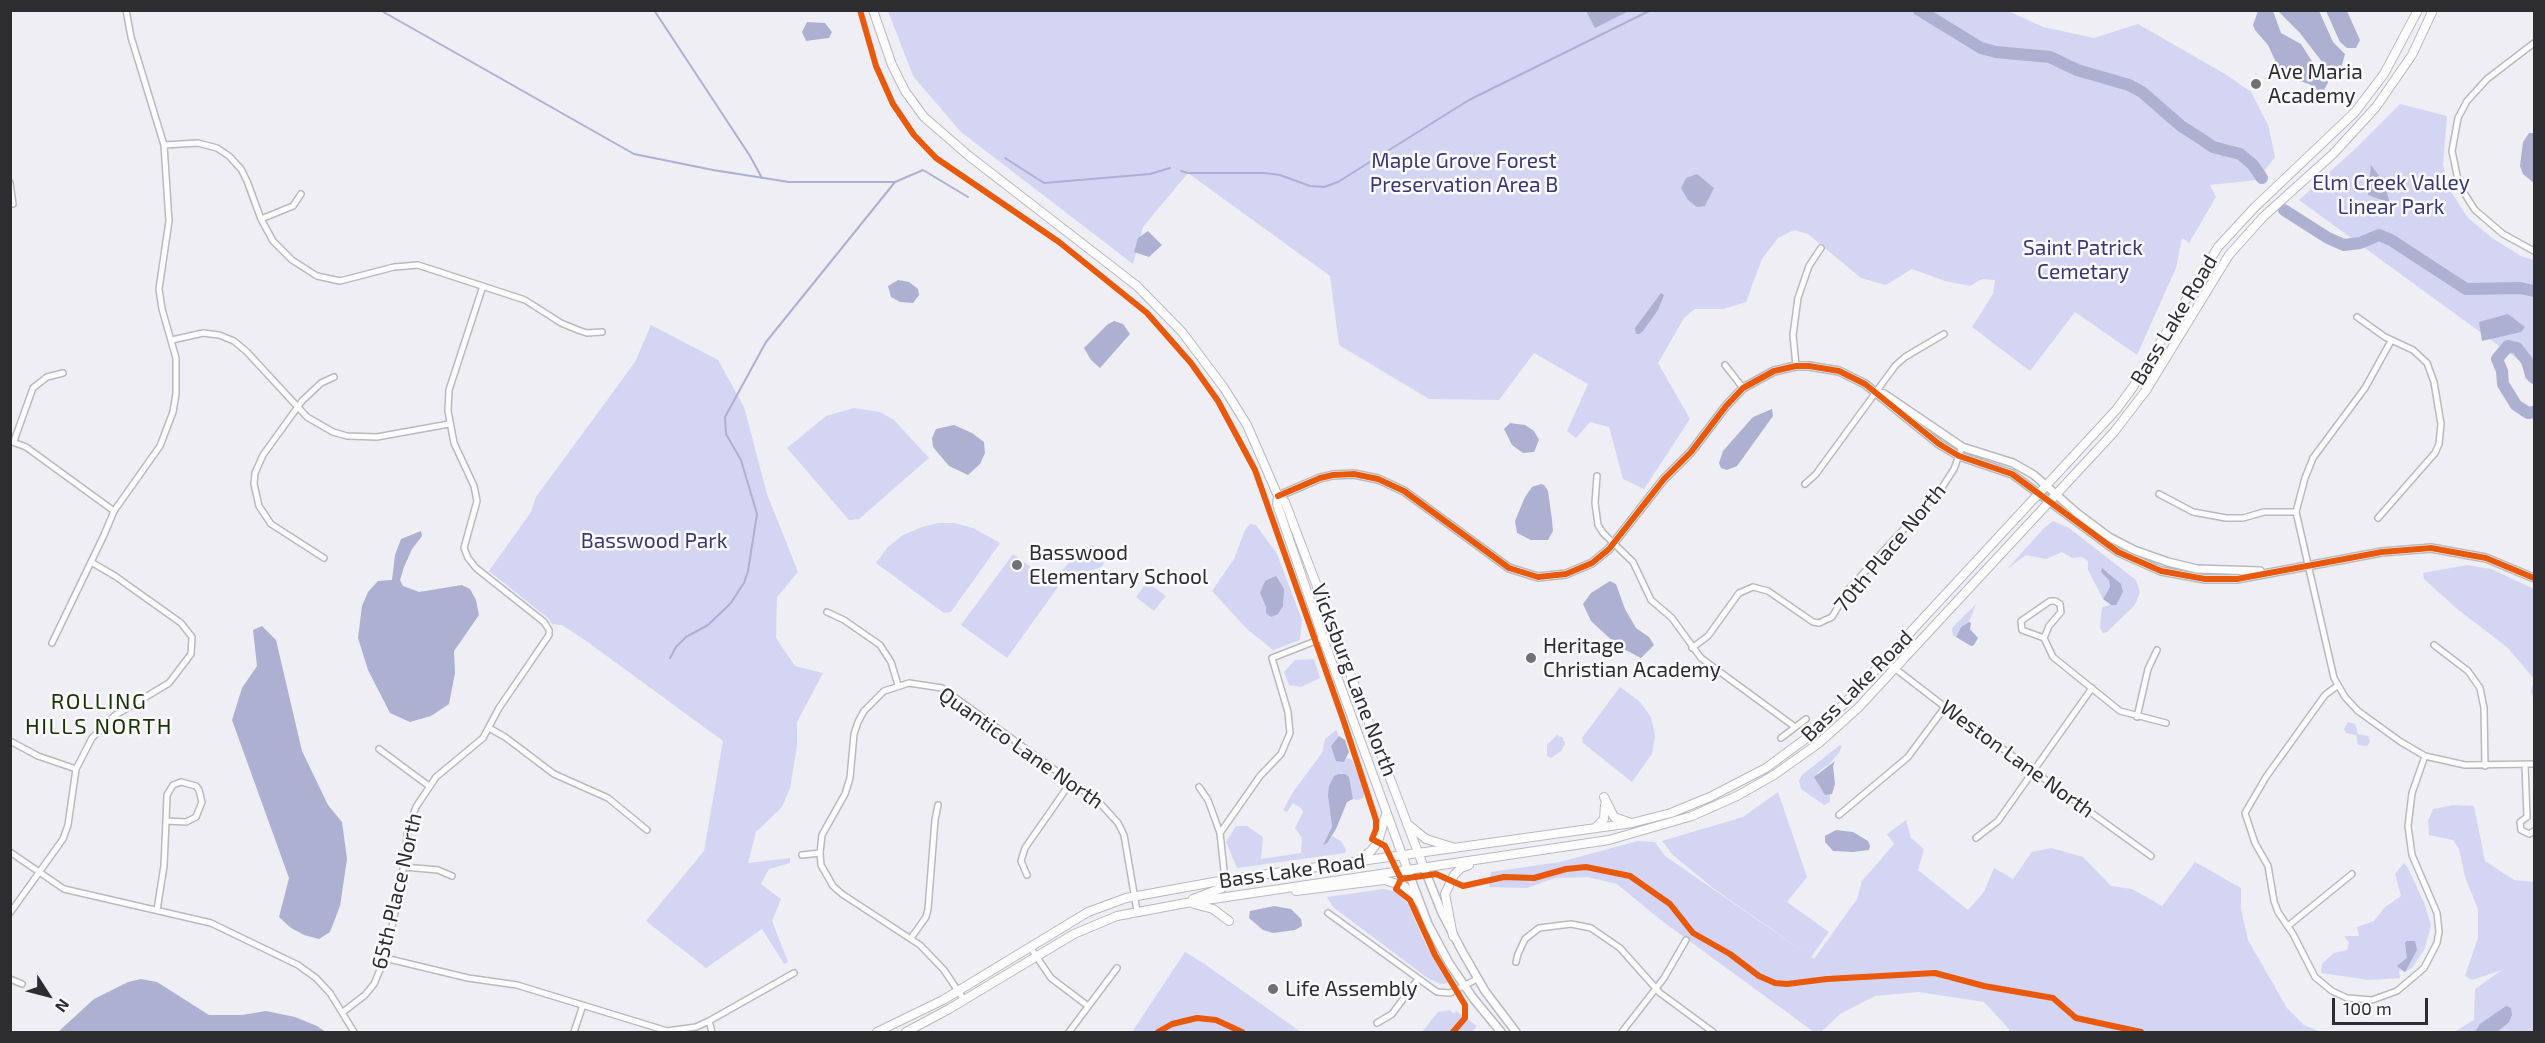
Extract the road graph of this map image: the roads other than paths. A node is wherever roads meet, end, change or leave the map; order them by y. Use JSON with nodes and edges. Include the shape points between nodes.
{"nodes":[{"id":1,"x":126,"y":10,"type":"edge"},
{"id":2,"x":873,"y":10,"type":"edge"},
{"id":3,"x":2418,"y":10,"type":"edge"},
{"id":4,"x":2433,"y":10,"type":"edge"},
{"id":5,"x":2535,"y":43,"type":"edge"},
{"id":6,"x":164,"y":145,"type":"junction"},
{"id":7,"x":10,"y":183,"type":"edge"},
{"id":8,"x":301,"y":194,"type":"dead end"},
{"id":9,"x":13,"y":204,"type":"dead end"},
{"id":10,"x":261,"y":219,"type":"junction"},
{"id":11,"x":1821,"y":249,"type":"dead end"},
{"id":12,"x":2535,"y":252,"type":"edge"},
{"id":13,"x":483,"y":286,"type":"junction"},
{"id":14,"x":2357,"y":317,"type":"dead end"},
{"id":15,"x":602,"y":332,"type":"dead end"},
{"id":16,"x":1944,"y":334,"type":"dead end"},
{"id":17,"x":172,"y":340,"type":"junction"},
{"id":18,"x":2391,"y":341,"type":"junction"},
{"id":19,"x":1725,"y":365,"type":"dead end"},
{"id":20,"x":1796,"y":366,"type":"junction"},
{"id":21,"x":63,"y":372,"type":"dead end"},
{"id":22,"x":334,"y":376,"type":"dead end"},
{"id":23,"x":1743,"y":388,"type":"junction"},
{"id":24,"x":1876,"y":392,"type":"junction"},
{"id":25,"x":297,"y":408,"type":"junction"},
{"id":26,"x":449,"y":424,"type":"junction"},
{"id":27,"x":12,"y":441,"type":"edge"},
{"id":28,"x":1962,"y":447,"type":"junction"},
{"id":29,"x":1959,"y":456,"type":"junction"},
{"id":30,"x":1597,"y":476,"type":"dead end"},
{"id":31,"x":1805,"y":484,"type":"dead end"},
{"id":32,"x":2047,"y":486,"type":"junction"},
{"id":33,"x":2039,"y":494,"type":"junction"},
{"id":34,"x":2159,"y":494,"type":"dead end"},
{"id":35,"x":1278,"y":495,"type":"junction"},
{"id":36,"x":2056,"y":495,"type":"junction"},
{"id":37,"x":2049,"y":503,"type":"junction"},
{"id":38,"x":114,"y":511,"type":"junction"},
{"id":39,"x":2296,"y":512,"type":"junction"},
{"id":40,"x":2378,"y":518,"type":"dead end"},
{"id":41,"x":1614,"y":543,"type":"junction"},
{"id":42,"x":324,"y":558,"type":"dead end"},
{"id":43,"x":91,"y":562,"type":"junction"},
{"id":44,"x":2308,"y":565,"type":"junction"},
{"id":45,"x":2272,"y":571,"type":"junction"},
{"id":46,"x":2535,"y":578,"type":"edge"},
{"id":47,"x":827,"y":612,"type":"dead end"},
{"id":48,"x":1336,"y":633,"type":"junction"},
{"id":49,"x":1323,"y":638,"type":"junction"},
{"id":50,"x":2044,"y":638,"type":"junction"},
{"id":51,"x":52,"y":643,"type":"dead end"},
{"id":52,"x":2434,"y":645,"type":"dead end"},
{"id":53,"x":1692,"y":648,"type":"junction"},
{"id":54,"x":2157,"y":650,"type":"dead end"},
{"id":55,"x":1884,"y":660,"type":"junction"},
{"id":56,"x":1895,"y":669,"type":"junction"},
{"id":57,"x":898,"y":685,"type":"junction"},
{"id":58,"x":2337,"y":686,"type":"junction"},
{"id":59,"x":2092,"y":688,"type":"junction"},
{"id":60,"x":1945,"y":707,"type":"junction"},
{"id":61,"x":2137,"y":717,"type":"junction"},
{"id":62,"x":1806,"y":720,"type":"dead end"},
{"id":63,"x":2166,"y":723,"type":"dead end"},
{"id":64,"x":1795,"y":727,"type":"junction"},
{"id":65,"x":489,"y":728,"type":"junction"},
{"id":66,"x":1781,"y":738,"type":"dead end"},
{"id":67,"x":10,"y":741,"type":"edge"},
{"id":68,"x":379,"y":749,"type":"dead end"},
{"id":69,"x":2425,"y":756,"type":"junction"},
{"id":70,"x":2535,"y":764,"type":"edge"},
{"id":71,"x":2525,"y":765,"type":"junction"},
{"id":72,"x":2485,"y":766,"type":"junction"},
{"id":73,"x":76,"y":769,"type":"junction"},
{"id":74,"x":2034,"y":771,"type":"junction"},
{"id":75,"x":1071,"y":782,"type":"junction"},
{"id":76,"x":429,"y":786,"type":"junction"},
{"id":77,"x":1199,"y":787,"type":"dead end"},
{"id":78,"x":938,"y":805,"type":"dead end"},
{"id":79,"x":1386,"y":813,"type":"junction"},
{"id":80,"x":1839,"y":815,"type":"dead end"},
{"id":81,"x":2527,"y":817,"type":"junction"},
{"id":82,"x":2534,"y":819,"type":"edge"},
{"id":83,"x":166,"y":821,"type":"junction"},
{"id":84,"x":1632,"y":823,"type":"junction"},
{"id":85,"x":1408,"y":824,"type":"junction"},
{"id":86,"x":1593,"y":829,"type":"junction"},
{"id":87,"x":647,"y":830,"type":"dead end"},
{"id":88,"x":2535,"y":831,"type":"edge"},
{"id":89,"x":1220,"y":834,"type":"junction"},
{"id":90,"x":1976,"y":838,"type":"dead end"},
{"id":91,"x":1453,"y":847,"type":"junction"},
{"id":92,"x":10,"y":852,"type":"edge"},
{"id":93,"x":1419,"y":852,"type":"junction"},
{"id":94,"x":819,"y":854,"type":"junction"},
{"id":95,"x":802,"y":855,"type":"dead end"},
{"id":96,"x":1402,"y":855,"type":"junction"},
{"id":97,"x":2151,"y":856,"type":"dead end"},
{"id":98,"x":1482,"y":860,"type":"junction"},
{"id":99,"x":1357,"y":861,"type":"junction"},
{"id":100,"x":404,"y":867,"type":"junction"},
{"id":101,"x":1424,"y":868,"type":"junction"},
{"id":102,"x":1408,"y":871,"type":"junction"},
{"id":103,"x":40,"y":873,"type":"junction"},
{"id":104,"x":2352,"y":874,"type":"dead end"},
{"id":105,"x":1027,"y":875,"type":"dead end"},
{"id":106,"x":452,"y":876,"type":"dead end"},
{"id":107,"x":1225,"y":880,"type":"junction"},
{"id":108,"x":1276,"y":890,"type":"junction"},
{"id":109,"x":1135,"y":896,"type":"junction"},
{"id":110,"x":1419,"y":902,"type":"junction"},
{"id":111,"x":1186,"y":903,"type":"junction"},
{"id":112,"x":157,"y":910,"type":"junction"},
{"id":113,"x":1137,"y":911,"type":"junction"},
{"id":114,"x":10,"y":913,"type":"edge"},
{"id":115,"x":1328,"y":913,"type":"dead end"},
{"id":116,"x":1229,"y":921,"type":"dead end"},
{"id":117,"x":2288,"y":926,"type":"junction"},
{"id":118,"x":1454,"y":936,"type":"junction"},
{"id":119,"x":911,"y":938,"type":"junction"},
{"id":120,"x":1686,"y":940,"type":"dead end"},
{"id":121,"x":1030,"y":947,"type":"junction"},
{"id":122,"x":1036,"y":956,"type":"junction"},
{"id":123,"x":385,"y":958,"type":"junction"},
{"id":124,"x":1516,"y":962,"type":"dead end"},
{"id":125,"x":1117,"y":968,"type":"dead end"},
{"id":126,"x":794,"y":973,"type":"dead end"},
{"id":127,"x":1418,"y":979,"type":"junction"},
{"id":128,"x":1477,"y":979,"type":"junction"},
{"id":129,"x":10,"y":980,"type":"edge"},
{"id":130,"x":22,"y":984,"type":"dead end"},
{"id":131,"x":1464,"y":987,"type":"junction"},
{"id":132,"x":1656,"y":990,"type":"junction"},
{"id":133,"x":958,"y":991,"type":"junction"},
{"id":134,"x":964,"y":1000,"type":"junction"},
{"id":135,"x":583,"y":1005,"type":"junction"},
{"id":136,"x":1088,"y":1006,"type":"junction"},
{"id":137,"x":343,"y":1012,"type":"junction"},
{"id":138,"x":709,"y":1021,"type":"junction"},
{"id":139,"x":1377,"y":1023,"type":"dead end"},
{"id":140,"x":354,"y":1032,"type":"edge"},
{"id":141,"x":574,"y":1032,"type":"edge"},
{"id":142,"x":712,"y":1032,"type":"edge"},
{"id":143,"x":877,"y":1032,"type":"edge"},
{"id":144,"x":906,"y":1032,"type":"edge"},
{"id":145,"x":1069,"y":1032,"type":"edge"},
{"id":146,"x":1501,"y":1032,"type":"edge"},
{"id":147,"x":1516,"y":1032,"type":"edge"},
{"id":148,"x":1622,"y":1032,"type":"edge"},
{"id":149,"x":1713,"y":1032,"type":"edge"}],
"edges":[{"from":1,"to":6,"type":"street"},
{"from":2,"to":35,"type":"main road","name":"Vicksburg Lane North","via":[[892,65],[924,117],[1137,286],[1197,349],[1247,425]]},
{"from":3,"to":32,"type":"main road","name":"Bass Lake Road","via":[[2398,51],[2366,99],[2225,239],[2116,410]]},
{"from":4,"to":36,"type":"main road","name":"Bass Lake Road","via":[[2412,55],[2376,107],[2229,255],[2133,410]]},
{"from":5,"to":12,"type":"street","via":[[2487,79],[2467,101],[2458,118],[2452,152],[2459,185],[2475,210],[2503,234]]},
{"from":6,"to":10,"type":"street","via":[[198,143],[229,156],[241,169]]},
{"from":6,"to":17,"type":"street","via":[[169,221],[159,290]]},
{"from":7,"to":9,"type":"street"},
{"from":8,"to":10,"type":"street","via":[[292,206]]},
{"from":10,"to":13,"type":"street","via":[[283,252],[328,280],[418,265]]},
{"from":11,"to":20,"type":"street","via":[[1809,266],[1798,298]]},
{"from":13,"to":15,"type":"street","via":[[525,300],[578,330]]},
{"from":13,"to":26,"type":"street","via":[[449,390]]},
{"from":14,"to":18,"type":"street"},
{"from":16,"to":24,"type":"street","via":[[1905,357]]},
{"from":17,"to":25,"type":"street","via":[[203,333],[234,341]]},
{"from":17,"to":38,"type":"street","via":[[177,376],[168,429]]},
{"from":18,"to":39,"type":"street","via":[[2365,388],[2313,458]]},
{"from":18,"to":40,"type":"street","via":[[2413,350],[2427,363],[2434,382],[2441,434],[2429,460]]},
{"from":19,"to":23,"type":"street"},
{"from":20,"to":23,"type":"street","via":[[1765,375]]},
{"from":20,"to":24,"type":"street","via":[[1839,371]]},
{"from":21,"to":27,"type":"street","via":[[47,377],[33,388]]},
{"from":22,"to":25,"type":"street","via":[[321,383]]},
{"from":23,"to":41,"type":"street"},
{"from":24,"to":28,"type":"street"},
{"from":24,"to":29,"type":"street"},
{"from":24,"to":31,"type":"street"},
{"from":25,"to":26,"type":"street","via":[[319,426],[347,436],[377,437]]},
{"from":25,"to":42,"type":"street","via":[[259,463],[255,495],[272,524]]},
{"from":26,"to":65,"type":"street","name":"65th Place North","via":[[476,492],[464,548],[471,563],[544,621],[549,630],[547,640]]},
{"from":27,"to":38,"type":"street"},
{"from":28,"to":29,"type":"street","name":"70th Place North"},
{"from":28,"to":32,"type":"street","via":[[2013,463]]},
{"from":29,"to":33,"type":"street","via":[[2012,474]]},
{"from":29,"to":53,"type":"street","name":"70th Place North","via":[[1943,486],[1848,590],[1832,617],[1813,622],[1768,591],[1753,587],[1739,593],[1708,636]]},
{"from":30,"to":41,"type":"street","via":[[1596,516],[1603,533]]},
{"from":32,"to":33,"type":"main road","name":"Bass Lake Road"},
{"from":32,"to":36,"type":"street"},
{"from":33,"to":37,"type":"street"},
{"from":33,"to":55,"type":"main road","name":"Bass Lake Road"},
{"from":34,"to":39,"type":"street","via":[[2193,512],[2226,518]]},
{"from":35,"to":41,"type":"street","via":[[1320,478],[1354,474],[1378,478],[1404,491],[1496,561],[1538,577],[1580,570]]},
{"from":35,"to":48,"type":"main road","name":"Vicksburg Lane North","via":[[1285,501]]},
{"from":35,"to":49,"type":"main road","name":"Vicksburg Lane North","via":[[1277,504]]},
{"from":36,"to":37,"type":"main road","name":"Bass Lake Road"},
{"from":36,"to":45,"type":"street","via":[[2109,537],[2146,555],[2211,571]]},
{"from":37,"to":45,"type":"street","via":[[2118,552],[2161,571],[2223,580]]},
{"from":37,"to":56,"type":"main road","name":"Bass Lake Road"},
{"from":38,"to":43,"type":"street"},
{"from":39,"to":44,"type":"street"},
{"from":41,"to":53,"type":"street","via":[[1633,562],[1646,594],[1672,618]]},
{"from":43,"to":51,"type":"street"},
{"from":43,"to":73,"type":"street","via":[[181,623],[193,645],[188,661],[169,683],[102,726]]},
{"from":44,"to":45,"type":"street"},
{"from":44,"to":46,"type":"street","via":[[2431,548],[2486,558]]},
{"from":44,"to":58,"type":"street"},
{"from":47,"to":57,"type":"street","via":[[880,645],[891,662]]},
{"from":48,"to":49,"type":"street"},
{"from":48,"to":85,"type":"main road","name":"Vicksburg Lane North"},
{"from":49,"to":79,"type":"main road","name":"Vicksburg Lane North"},
{"from":49,"to":89,"type":"street","via":[[1272,658],[1290,733],[1281,754],[1260,776]]},
{"from":50,"to":50,"type":"street","via":[[2061,612],[2055,601],[2021,621],[2022,630]]},
{"from":50,"to":59,"type":"street","via":[[2053,657]]},
{"from":52,"to":72,"type":"street","via":[[2468,671],[2480,688]]},
{"from":53,"to":64,"type":"street"},
{"from":54,"to":61,"type":"street","via":[[2148,669]]},
{"from":55,"to":56,"type":"street","name":"Weston Lane North"},
{"from":55,"to":84,"type":"main road","name":"Bass Lake Road","via":[[1826,722],[1766,768],[1710,797]]},
{"from":56,"to":60,"type":"street","name":"Weston Lane North"},
{"from":56,"to":98,"type":"main road","name":"Bass Lake Road","via":[[1813,748],[1756,786],[1712,808],[1609,840]]},
{"from":57,"to":75,"type":"street","name":"Quantico Lane North","via":[[930,685],[951,693]]},
{"from":57,"to":94,"type":"street","via":[[873,700],[858,722],[850,778],[822,835]]},
{"from":58,"to":69,"type":"street","via":[[2358,711]]},
{"from":58,"to":117,"type":"street","via":[[2325,695],[2245,813],[2268,866],[2274,900]]},
{"from":59,"to":61,"type":"street","via":[[2120,711]]},
{"from":59,"to":74,"type":"street"},
{"from":60,"to":74,"type":"street","name":"Weston Lane North"},
{"from":60,"to":80,"type":"street","via":[[1908,757]]},
{"from":61,"to":63,"type":"street"},
{"from":62,"to":64,"type":"street"},
{"from":64,"to":66,"type":"street"},
{"from":65,"to":76,"type":"street","name":"65th Place North","via":[[476,745]]},
{"from":65,"to":87,"type":"street","via":[[554,774],[608,798]]},
{"from":67,"to":73,"type":"street"},
{"from":68,"to":76,"type":"street"},
{"from":69,"to":72,"type":"street","via":[[2454,764]]},
{"from":69,"to":117,"type":"street","via":[[2412,793],[2408,826],[2412,855],[2438,913],[2439,932],[2424,968],[2405,986],[2382,999],[2347,998],[2326,987],[2311,970]]},
{"from":70,"to":71,"type":"street"},
{"from":71,"to":72,"type":"street"},
{"from":71,"to":81,"type":"street"},
{"from":73,"to":103,"type":"street","via":[[68,825]]},
{"from":74,"to":90,"type":"street","via":[[1998,821]]},
{"from":74,"to":97,"type":"street","name":"Weston Lane North"},
{"from":75,"to":105,"type":"street","via":[[1025,848],[1021,861]]},
{"from":75,"to":109,"type":"street","name":"Quantico Lane North","via":[[1099,802],[1118,823],[1126,843]]},
{"from":76,"to":100,"type":"street","name":"65th Place North","via":[[412,816]]},
{"from":77,"to":89,"type":"street"},
{"from":78,"to":119,"type":"street","via":[[928,909]]},
{"from":79,"to":96,"type":"main road","name":"Vicksburg Lane North"},
{"from":79,"to":99,"type":"main road","via":[[1377,842]]},
{"from":81,"to":82,"type":"street"},
{"from":81,"to":88,"type":"street","via":[[2520,822],[2520,830],[2529,834]]},
{"from":83,"to":83,"type":"street","via":[[186,822],[196,817],[202,802],[196,786],[181,782],[173,785],[167,795]]},
{"from":83,"to":112,"type":"street"},
{"from":84,"to":86,"type":"main road","name":"Bass Lake Road"},
{"from":84,"to":86,"type":"main road","via":[[1614,817],[1604,797],[1604,819]]},
{"from":85,"to":91,"type":"main road","via":[[1426,839]]},
{"from":85,"to":93,"type":"main road","name":"Vicksburg Lane North"},
{"from":86,"to":91,"type":"main road","name":"Bass Lake Road"},
{"from":89,"to":107,"type":"street"},
{"from":91,"to":93,"type":"main road","name":"Bass Lake Road"},
{"from":92,"to":103,"type":"street"},
{"from":93,"to":96,"type":"main road","name":"Bass Lake Road"},
{"from":93,"to":101,"type":"main road","name":"Vicksburg Lane North"},
{"from":94,"to":95,"type":"street"},
{"from":94,"to":119,"type":"street","via":[[833,886]]},
{"from":96,"to":99,"type":"main road","name":"Bass Lake Road"},
{"from":96,"to":102,"type":"main road","name":"Vicksburg Lane North"},
{"from":98,"to":101,"type":"main road","name":"Bass Lake Road"},
{"from":98,"to":118,"type":"main road","via":[[1461,868],[1447,886],[1445,903]]},
{"from":99,"to":107,"type":"main road","name":"Bass Lake Road"},
{"from":100,"to":106,"type":"street","via":[[438,870]]},
{"from":100,"to":123,"type":"street","name":"65th Place North"},
{"from":101,"to":102,"type":"main road","name":"Bass Lake Road"},
{"from":101,"to":118,"type":"street"},
{"from":102,"to":108,"type":"main road","name":"Bass Lake Road"},
{"from":102,"to":110,"type":"street"},
{"from":103,"to":112,"type":"street","via":[[64,889]]},
{"from":103,"to":114,"type":"street"},
{"from":104,"to":117,"type":"street"},
{"from":107,"to":109,"type":"main road","name":"Bass Lake Road"},
{"from":107,"to":111,"type":"main road","via":[[1222,888]]},
{"from":108,"to":110,"type":"main road","via":[[1307,891],[1384,880],[1404,886]]},
{"from":108,"to":111,"type":"main road","name":"Bass Lake Road"},
{"from":109,"to":113,"type":"street","name":"Quantico Lane North"},
{"from":109,"to":121,"type":"main road","name":"Bass Lake Road","via":[[1088,912]]},
{"from":110,"to":131,"type":"street"},
{"from":111,"to":113,"type":"main road","name":"Bass Lake Road"},
{"from":111,"to":116,"type":"main road","via":[[1213,909]]},
{"from":112,"to":137,"type":"street","via":[[211,923],[298,965],[325,986]]},
{"from":113,"to":122,"type":"main road","name":"Bass Lake Road","via":[[1087,927]]},
{"from":115,"to":127,"type":"street"},
{"from":118,"to":128,"type":"street"},
{"from":119,"to":133,"type":"street","via":[[933,957]]},
{"from":120,"to":132,"type":"street"},
{"from":121,"to":122,"type":"street"},
{"from":121,"to":133,"type":"main road","name":"Bass Lake Road"},
{"from":122,"to":134,"type":"main road","name":"Bass Lake Road"},
{"from":122,"to":136,"type":"street","via":[[1051,978]]},
{"from":123,"to":135,"type":"street","via":[[517,985]]},
{"from":123,"to":137,"type":"street","name":"65th Place North","via":[[374,984]]},
{"from":124,"to":132,"type":"street","via":[[1525,939],[1539,928],[1580,925],[1620,948]]},
{"from":125,"to":136,"type":"street"},
{"from":126,"to":138,"type":"street"},
{"from":127,"to":131,"type":"street","via":[[1441,994]]},
{"from":127,"to":139,"type":"street","via":[[1392,1014]]},
{"from":128,"to":131,"type":"street"},
{"from":128,"to":147,"type":"street"},
{"from":129,"to":130,"type":"street"},
{"from":131,"to":146,"type":"street"},
{"from":132,"to":148,"type":"street"},
{"from":132,"to":149,"type":"street"},
{"from":133,"to":134,"type":"street"},
{"from":133,"to":143,"type":"main road","name":"Bass Lake Road"},
{"from":134,"to":144,"type":"main road","name":"Bass Lake Road"},
{"from":135,"to":138,"type":"street","via":[[667,1031]]},
{"from":135,"to":141,"type":"street"},
{"from":136,"to":145,"type":"street"},
{"from":137,"to":140,"type":"street"},
{"from":138,"to":142,"type":"street"}]}
